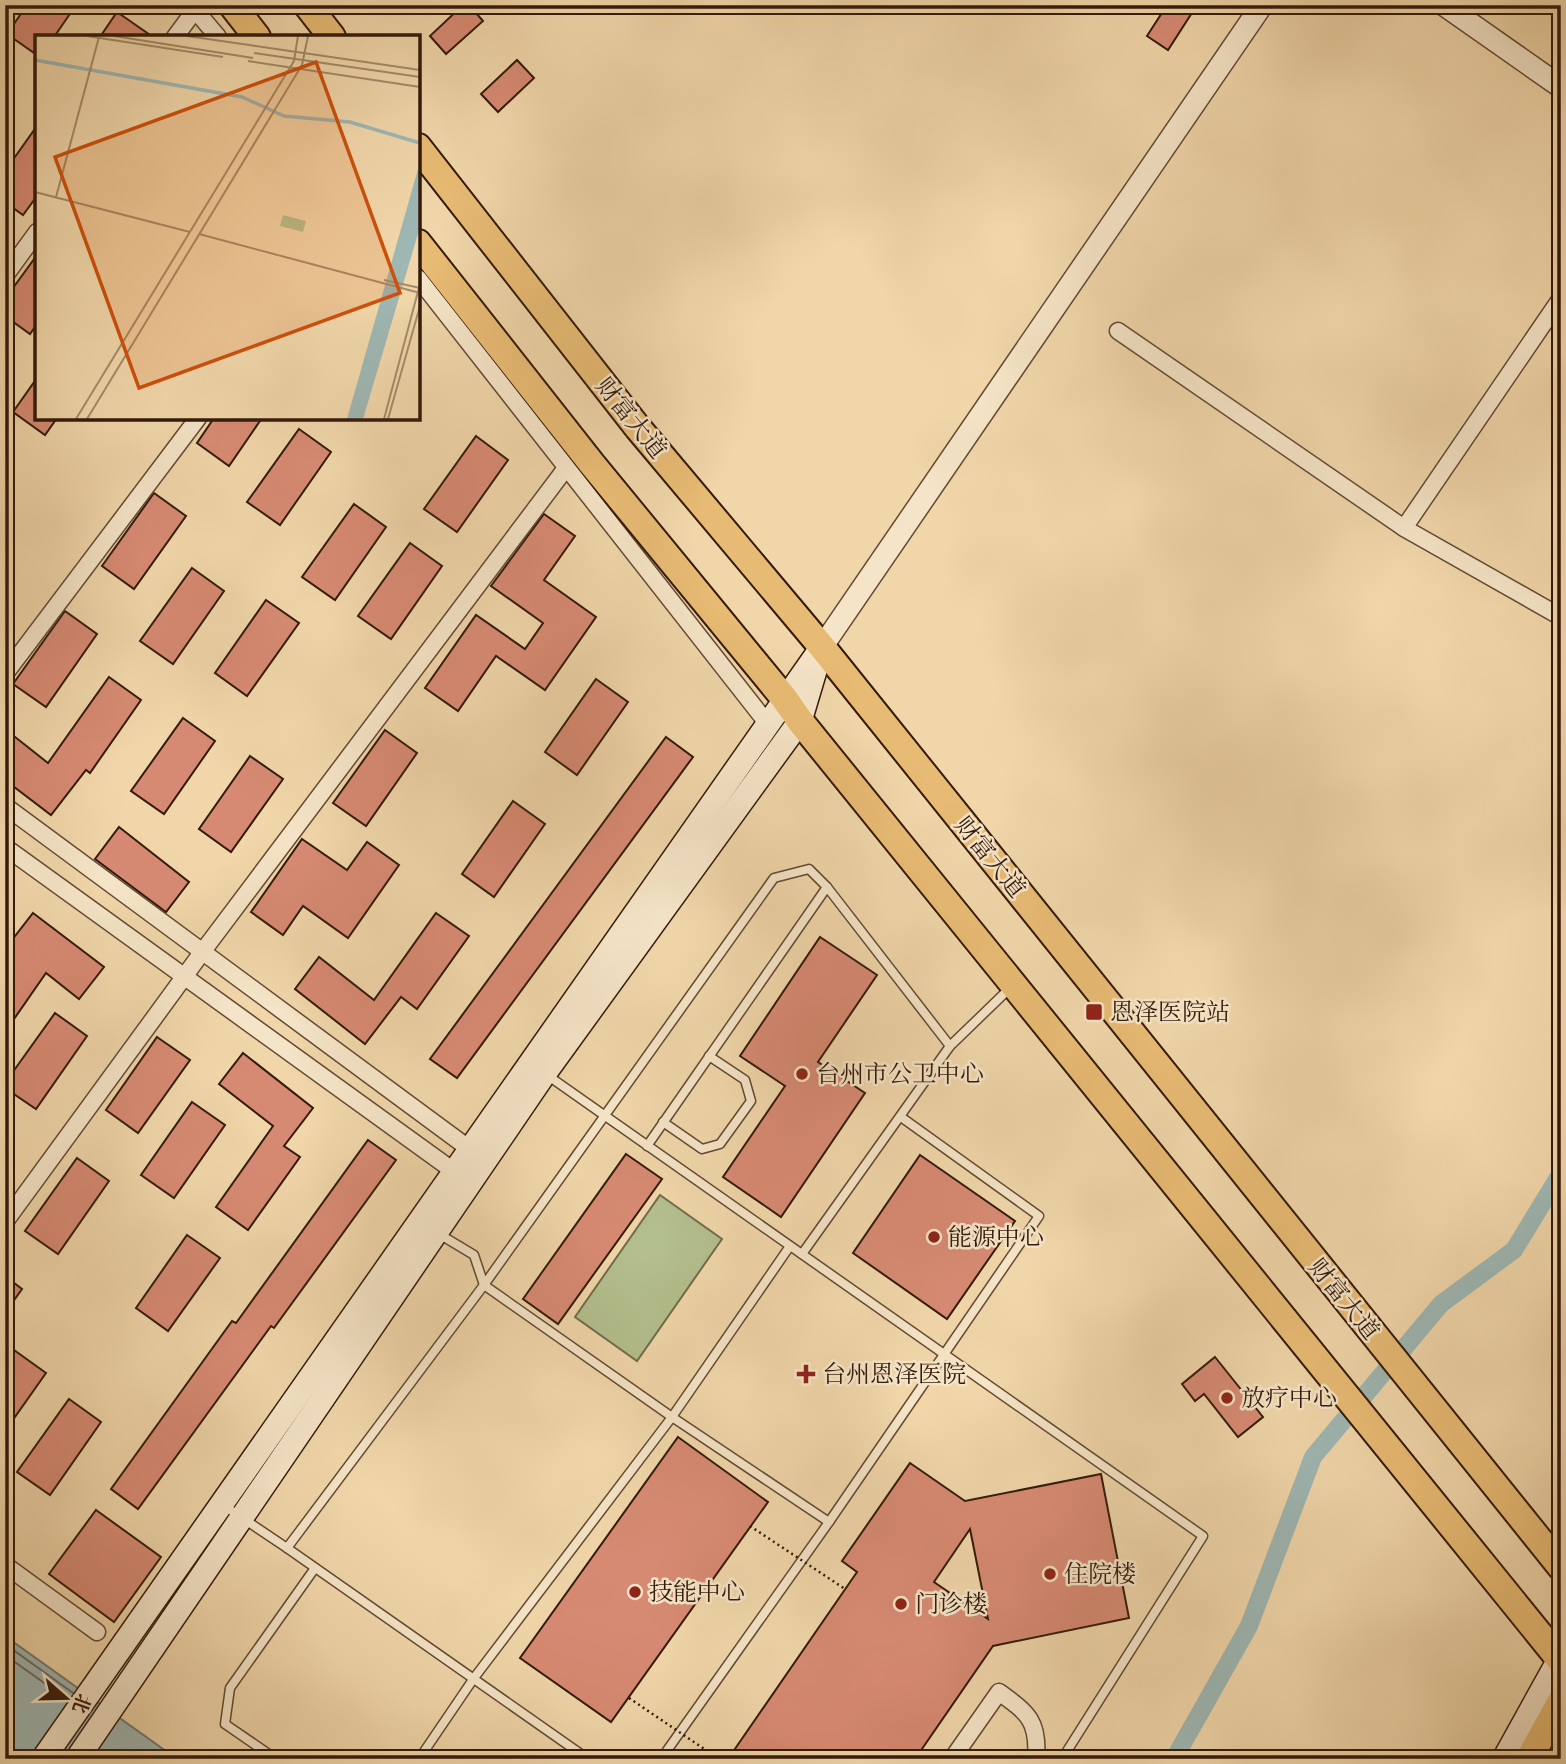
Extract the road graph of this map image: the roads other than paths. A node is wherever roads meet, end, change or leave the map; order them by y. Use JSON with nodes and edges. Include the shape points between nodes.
{"nodes":[{"id":1,"x":232,"y":5,"type":"edge"},
{"id":2,"x":307,"y":5,"type":"edge"},
{"id":3,"x":1262,"y":5,"type":"edge"},
{"id":4,"x":1444,"y":5,"type":"edge"},
{"id":5,"x":193,"y":7,"type":"edge"},
{"id":6,"x":176,"y":35,"type":"edge"},
{"id":7,"x":216,"y":35,"type":"edge"},
{"id":8,"x":255,"y":35,"type":"edge"},
{"id":9,"x":330,"y":35,"type":"edge"},
{"id":10,"x":1561,"y":88,"type":"edge"},
{"id":11,"x":420,"y":150,"type":"edge"},
{"id":12,"x":35,"y":235,"type":"edge"},
{"id":13,"x":420,"y":246,"type":"edge"},
{"id":14,"x":5,"y":276,"type":"edge"},
{"id":15,"x":420,"y":281,"type":"edge"},
{"id":16,"x":1561,"y":298,"type":"edge"},
{"id":17,"x":1118,"y":331,"type":"dead end"},
{"id":18,"x":196,"y":420,"type":"edge"},
{"id":19,"x":566,"y":468,"type":"junction"},
{"id":20,"x":1404,"y":528,"type":"junction"},
{"id":21,"x":1561,"y":617,"type":"edge"},
{"id":22,"x":822,"y":647,"type":"junction"},
{"id":23,"x":5,"y":674,"type":"edge"},
{"id":24,"x":784,"y":698,"type":"junction"},
{"id":25,"x":800,"y":721,"type":"junction"},
{"id":26,"x":767,"y":723,"type":"junction"},
{"id":27,"x":5,"y":806,"type":"edge"},
{"id":28,"x":5,"y":847,"type":"edge"},
{"id":29,"x":827,"y":887,"type":"junction"},
{"id":30,"x":203,"y":951,"type":"junction"},
{"id":31,"x":185,"y":975,"type":"junction"},
{"id":32,"x":1013,"y":985,"type":"junction"},
{"id":33,"x":950,"y":1046,"type":"junction"},
{"id":34,"x":709,"y":1056,"type":"junction"},
{"id":35,"x":538,"y":1068,"type":"junction"},
{"id":36,"x":604,"y":1116,"type":"junction"},
{"id":37,"x":901,"y":1117,"type":"junction"},
{"id":38,"x":663,"y":1122,"type":"junction"},
{"id":39,"x":647,"y":1146,"type":"junction"},
{"id":40,"x":471,"y":1150,"type":"junction"},
{"id":41,"x":455,"y":1172,"type":"junction"},
{"id":42,"x":5,"y":1222,"type":"edge"},
{"id":43,"x":428,"y":1227,"type":"junction"},
{"id":44,"x":790,"y":1246,"type":"junction"},
{"id":45,"x":802,"y":1254,"type":"junction"},
{"id":46,"x":484,"y":1285,"type":"junction"},
{"id":47,"x":945,"y":1354,"type":"junction"},
{"id":48,"x":672,"y":1417,"type":"junction"},
{"id":49,"x":221,"y":1504,"type":"junction"},
{"id":50,"x":242,"y":1518,"type":"junction"},
{"id":51,"x":829,"y":1522,"type":"junction"},
{"id":52,"x":287,"y":1548,"type":"junction"},
{"id":53,"x":5,"y":1565,"type":"edge"},
{"id":54,"x":315,"y":1567,"type":"junction"},
{"id":55,"x":1561,"y":1567,"type":"edge"},
{"id":56,"x":97,"y":1632,"type":"dead end"},
{"id":57,"x":1560,"y":1659,"type":"edge"},
{"id":58,"x":474,"y":1678,"type":"junction"},
{"id":59,"x":1561,"y":1700,"type":"edge"},
{"id":60,"x":43,"y":1759,"type":"edge"},
{"id":61,"x":77,"y":1759,"type":"edge"},
{"id":62,"x":276,"y":1759,"type":"edge"},
{"id":63,"x":419,"y":1759,"type":"edge"},
{"id":64,"x":587,"y":1759,"type":"edge"},
{"id":65,"x":661,"y":1759,"type":"edge"},
{"id":66,"x":952,"y":1759,"type":"edge"},
{"id":67,"x":1036,"y":1759,"type":"edge"},
{"id":68,"x":1062,"y":1759,"type":"edge"},
{"id":69,"x":1504,"y":1759,"type":"edge"},
{"id":70,"x":1529,"y":1759,"type":"edge"}],
"edges":[{"from":1,"to":8,"type":"main road"},
{"from":2,"to":9,"type":"main road"},
{"from":3,"to":22,"type":"street"},
{"from":4,"to":10,"type":"street"},
{"from":5,"to":6,"type":"street"},
{"from":5,"to":7,"type":"street"},
{"from":11,"to":22,"type":"main road","name":"财富大道","via":[[638,428]]},
{"from":12,"to":14,"type":"street"},
{"from":13,"to":24,"type":"main road"},
{"from":15,"to":19,"type":"street"},
{"from":16,"to":20,"type":"street"},
{"from":17,"to":20,"type":"street"},
{"from":18,"to":23,"type":"street"},
{"from":19,"to":26,"type":"street"},
{"from":19,"to":30,"type":"street"},
{"from":20,"to":21,"type":"street"},
{"from":22,"to":24,"type":"main road"},
{"from":22,"to":25,"type":"main road"},
{"from":22,"to":55,"type":"main road","name":"财富大道"},
{"from":24,"to":25,"type":"main road"},
{"from":24,"to":26,"type":"main road"},
{"from":25,"to":32,"type":"main road"},
{"from":25,"to":35,"type":"main road"},
{"from":26,"to":35,"type":"main road"},
{"from":27,"to":30,"type":"street"},
{"from":28,"to":31,"type":"street"},
{"from":29,"to":33,"type":"lane"},
{"from":29,"to":34,"type":"lane"},
{"from":29,"to":36,"type":"lane","via":[[809,869],[774,878]]},
{"from":30,"to":31,"type":"street"},
{"from":30,"to":40,"type":"street"},
{"from":31,"to":41,"type":"street"},
{"from":31,"to":42,"type":"street"},
{"from":32,"to":33,"type":"lane"},
{"from":32,"to":57,"type":"main road"},
{"from":33,"to":37,"type":"lane"},
{"from":34,"to":38,"type":"lane"},
{"from":34,"to":38,"type":"lane","via":[[745,1080],[751,1101],[720,1144],[702,1149]]},
{"from":35,"to":36,"type":"lane"},
{"from":35,"to":40,"type":"main road"},
{"from":35,"to":43,"type":"main road"},
{"from":36,"to":39,"type":"lane"},
{"from":36,"to":46,"type":"lane"},
{"from":37,"to":45,"type":"lane"},
{"from":37,"to":47,"type":"lane","via":[[1039,1216]]},
{"from":38,"to":39,"type":"lane"},
{"from":39,"to":44,"type":"lane"},
{"from":40,"to":41,"type":"main road"},
{"from":41,"to":43,"type":"main road"},
{"from":43,"to":46,"type":"lane","via":[[474,1255]]},
{"from":43,"to":49,"type":"main road"},
{"from":43,"to":50,"type":"main road"},
{"from":44,"to":45,"type":"lane"},
{"from":44,"to":48,"type":"lane"},
{"from":45,"to":47,"type":"lane"},
{"from":46,"to":48,"type":"lane"},
{"from":46,"to":52,"type":"lane"},
{"from":47,"to":51,"type":"lane"},
{"from":47,"to":68,"type":"lane","via":[[1203,1536]]},
{"from":48,"to":51,"type":"lane"},
{"from":48,"to":58,"type":"lane"},
{"from":49,"to":50,"type":"lane"},
{"from":49,"to":60,"type":"main road"},
{"from":50,"to":52,"type":"lane"},
{"from":50,"to":61,"type":"main road"},
{"from":51,"to":65,"type":"lane"},
{"from":52,"to":54,"type":"lane"},
{"from":53,"to":56,"type":"street"},
{"from":54,"to":58,"type":"lane"},
{"from":54,"to":62,"type":"lane","via":[[230,1688],[225,1724]]},
{"from":57,"to":69,"type":"main road"},
{"from":58,"to":63,"type":"lane"},
{"from":58,"to":64,"type":"lane"},
{"from":59,"to":70,"type":"main road"},
{"from":66,"to":67,"type":"street","via":[[999,1692],[1033,1720]]}]}
